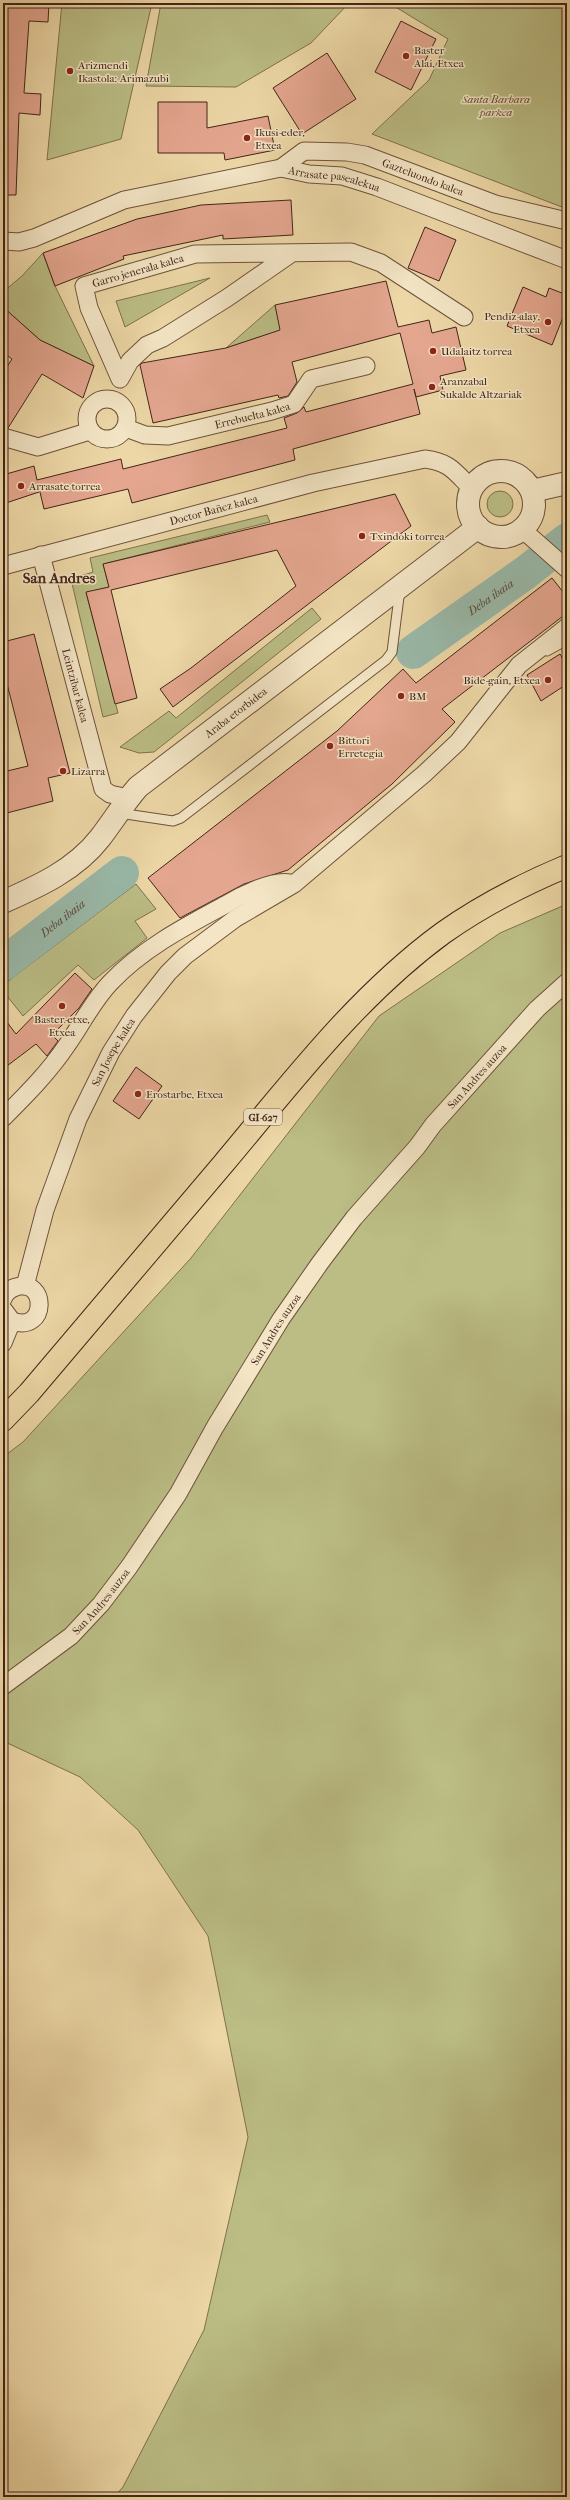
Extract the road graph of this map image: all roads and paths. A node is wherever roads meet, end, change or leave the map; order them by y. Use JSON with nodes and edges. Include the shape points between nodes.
{"nodes":[{"id":1,"x":281,"y":168,"type":"junction"},
{"id":2,"x":567,"y":221,"type":"edge"},
{"id":3,"x":3,"y":241,"type":"edge"},
{"id":4,"x":292,"y":253,"type":"junction"},
{"id":5,"x":567,"y":260,"type":"edge"},
{"id":6,"x":464,"y":317,"type":"dead end"},
{"id":7,"x":366,"y":366,"type":"dead end"},
{"id":8,"x":120,"y":379,"type":"junction"},
{"id":9,"x":117,"y":401,"type":"junction"},
{"id":10,"x":126,"y":428,"type":"junction"},
{"id":11,"x":90,"y":432,"type":"junction"},
{"id":12,"x":3,"y":437,"type":"edge"},
{"id":13,"x":567,"y":483,"type":"edge"},
{"id":14,"x":472,"y":489,"type":"junction"},
{"id":15,"x":532,"y":491,"type":"junction"},
{"id":16,"x":478,"y":528,"type":"junction"},
{"id":17,"x":527,"y":533,"type":"junction"},
{"id":18,"x":41,"y":555,"type":"junction"},
{"id":19,"x":3,"y":566,"type":"edge"},
{"id":20,"x":566,"y":568,"type":"edge"},
{"id":21,"x":401,"y":584,"type":"junction"},
{"id":22,"x":567,"y":627,"type":"edge"},
{"id":23,"x":567,"y":640,"type":"edge"},
{"id":24,"x":519,"y":665,"type":"junction"},
{"id":25,"x":123,"y":805,"type":"junction"},
{"id":26,"x":567,"y":866,"type":"edge"},
{"id":27,"x":294,"y":884,"type":"junction"},
{"id":28,"x":3,"y":902,"type":"edge"},
{"id":29,"x":567,"y":982,"type":"edge"},
{"id":30,"x":3,"y":1118,"type":"edge"},
{"id":31,"x":25,"y":1286,"type":"junction"},
{"id":32,"x":3,"y":1300,"type":"edge"},
{"id":33,"x":8,"y":1315,"type":"edge"},
{"id":34,"x":3,"y":1343,"type":"edge"},
{"id":35,"x":3,"y":1420,"type":"edge"},
{"id":36,"x":3,"y":1686,"type":"edge"}],
"edges":[{"from":1,"to":2,"type":"street","name":"Gazteluondo kalea","via":[[304,151],[365,155],[495,204]]},
{"from":1,"to":3,"type":"street","name":"Arrasate pasealekua","via":[[124,200],[34,238],[19,242]]},
{"from":1,"to":5,"type":"street","name":"Arrasate pasealekua","via":[[309,174],[342,176],[378,187]]},
{"from":4,"to":6,"type":"street","name":"Garro jenerala kalea","via":[[351,252],[381,263]]},
{"from":4,"to":8,"type":"street","via":[[227,298],[163,338],[147,345],[130,361]]},
{"from":4,"to":8,"type":"street","name":"Garro jenerala kalea","via":[[195,254],[84,286],[92,314]]},
{"from":7,"to":10,"type":"street","name":"Errebuelta kalea","via":[[311,379],[294,404],[272,412],[168,436],[145,435]]},
{"from":8,"to":9,"type":"street"},
{"from":9,"to":10,"type":"street","via":[[127,416]]},
{"from":9,"to":11,"type":"street","via":[[103,399],[91,406],[86,418]]},
{"from":10,"to":11,"type":"street","via":[[116,438],[109,440],[102,440]]},
{"from":11,"to":12,"type":"street","via":[[38,447]]},
{"from":13,"to":15,"type":"street"},
{"from":14,"to":15,"type":"street","via":[[483,476],[506,471],[521,478]]},
{"from":14,"to":16,"type":"street","via":[[468,507],[470,516]]},
{"from":14,"to":18,"type":"street","name":"Doctor Bañez kalea","via":[[453,468],[425,459],[313,483]]},
{"from":15,"to":17,"type":"street","via":[[534,510]]},
{"from":16,"to":17,"type":"street","via":[[499,537]]},
{"from":16,"to":21,"type":"street","name":"Araba etorbidea"},
{"from":17,"to":20,"type":"street"},
{"from":18,"to":19,"type":"street","name":"Doctor Bañez kalea"},
{"from":18,"to":25,"type":"street","name":"Leintzibar kalea","via":[[103,790]]},
{"from":21,"to":25,"type":"street","name":"Araba etorbidea","via":[[138,786]]},
{"from":21,"to":25,"type":"lane","via":[[392,652],[386,660],[180,818],[173,821]]},
{"from":22,"to":24,"type":"street","name":"San Josepe kalea"},
{"from":23,"to":24,"type":"lane"},
{"from":24,"to":27,"type":"street","name":"San Josepe kalea","via":[[468,730],[447,752]]},
{"from":25,"to":28,"type":"street","name":"Araba etorbidea","via":[[99,839],[75,863],[52,880]]},
{"from":26,"to":35,"type":"main road","number":"GI-627","via":[[504,896],[450,929],[397,970],[368,998],[300,1072],[29,1393]]},
{"from":27,"to":30,"type":"street","via":[[281,881],[237,898],[178,930],[126,969],[110,984],[52,1063]]},
{"from":27,"to":31,"type":"street","name":"San Josepe kalea","via":[[236,918],[185,956],[134,1016],[111,1052],[78,1119],[45,1210]]},
{"from":29,"to":36,"type":"street","name":"San Andres auzoa","via":[[537,1009],[433,1125],[324,1257],[281,1319],[215,1427],[178,1494],[101,1604],[71,1636]]},
{"from":31,"to":32,"type":"street","via":[[8,1290]]},
{"from":31,"to":33,"type":"street","via":[[39,1298],[39,1311],[31,1321],[18,1323]]},
{"from":33,"to":34,"type":"street"}]}
